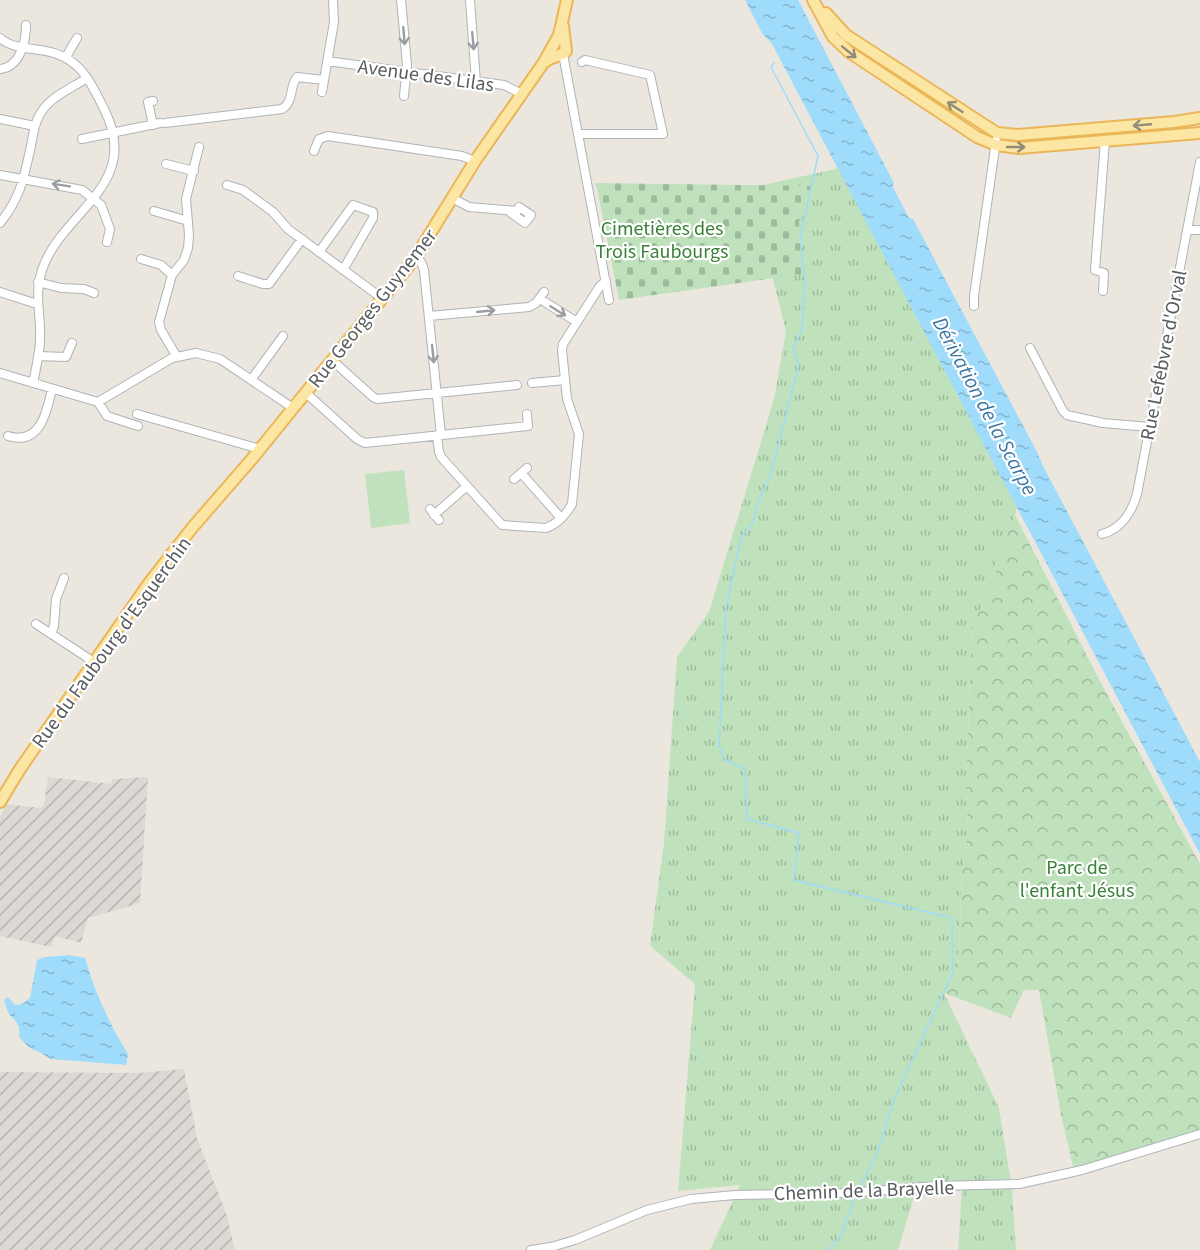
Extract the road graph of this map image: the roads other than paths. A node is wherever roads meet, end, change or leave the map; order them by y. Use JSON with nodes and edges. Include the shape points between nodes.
{"nodes":[{"id":1,"x":333,"y":0,"type":"edge"},
{"id":2,"x":401,"y":0,"type":"edge"},
{"id":3,"x":470,"y":0,"type":"edge"},
{"id":4,"x":567,"y":0,"type":"edge"},
{"id":5,"x":813,"y":0,"type":"edge"},
{"id":6,"x":819,"y":0,"type":"edge"},
{"id":7,"x":26,"y":26,"type":"dead end"},
{"id":8,"x":0,"y":38,"type":"edge"},
{"id":9,"x":77,"y":38,"type":"dead end"},
{"id":10,"x":24,"y":47,"type":"junction"},
{"id":11,"x":559,"y":48,"type":"junction"},
{"id":12,"x":66,"y":57,"type":"junction"},
{"id":13,"x":327,"y":61,"type":"junction"},
{"id":14,"x":582,"y":62,"type":"dead end"},
{"id":15,"x":0,"y":69,"type":"edge"},
{"id":16,"x":406,"y":72,"type":"junction"},
{"id":17,"x":87,"y":78,"type":"junction"},
{"id":18,"x":324,"y":80,"type":"junction"},
{"id":19,"x":476,"y":82,"type":"junction"},
{"id":20,"x":321,"y":92,"type":"dead end"},
{"id":21,"x":522,"y":94,"type":"junction"},
{"id":22,"x":404,"y":96,"type":"dead end"},
{"id":23,"x":153,"y":101,"type":"dead end"},
{"id":24,"x":1200,"y":118,"type":"edge"},
{"id":25,"x":0,"y":119,"type":"edge"},
{"id":26,"x":159,"y":124,"type":"junction"},
{"id":27,"x":35,"y":126,"type":"junction"},
{"id":28,"x":112,"y":133,"type":"junction"},
{"id":29,"x":997,"y":133,"type":"junction"},
{"id":30,"x":1200,"y":133,"type":"edge"},
{"id":31,"x":578,"y":134,"type":"junction"},
{"id":32,"x":82,"y":139,"type":"dead end"},
{"id":33,"x":1105,"y":141,"type":"junction"},
{"id":34,"x":996,"y":145,"type":"junction"},
{"id":35,"x":199,"y":147,"type":"dead end"},
{"id":36,"x":314,"y":151,"type":"dead end"},
{"id":37,"x":475,"y":161,"type":"junction"},
{"id":38,"x":1200,"y":162,"type":"edge"},
{"id":39,"x":166,"y":164,"type":"dead end"},
{"id":40,"x":194,"y":171,"type":"junction"},
{"id":41,"x":0,"y":175,"type":"edge"},
{"id":42,"x":24,"y":179,"type":"junction"},
{"id":43,"x":227,"y":185,"type":"dead end"},
{"id":44,"x":452,"y":198,"type":"junction"},
{"id":45,"x":95,"y":199,"type":"junction"},
{"id":46,"x":507,"y":210,"type":"dead end"},
{"id":47,"x":154,"y":211,"type":"dead end"},
{"id":48,"x":188,"y":221,"type":"junction"},
{"id":49,"x":0,"y":223,"type":"edge"},
{"id":50,"x":1187,"y":230,"type":"junction"},
{"id":51,"x":1200,"y":230,"type":"edge"},
{"id":52,"x":302,"y":239,"type":"junction"},
{"id":53,"x":107,"y":242,"type":"dead end"},
{"id":54,"x":320,"y":252,"type":"junction"},
{"id":55,"x":416,"y":258,"type":"junction"},
{"id":56,"x":141,"y":259,"type":"dead end"},
{"id":57,"x":344,"y":270,"type":"junction"},
{"id":58,"x":172,"y":274,"type":"junction"},
{"id":59,"x":238,"y":276,"type":"dead end"},
{"id":60,"x":606,"y":281,"type":"junction"},
{"id":61,"x":38,"y":282,"type":"junction"},
{"id":62,"x":1102,"y":291,"type":"dead end"},
{"id":63,"x":0,"y":292,"type":"edge"},
{"id":64,"x":94,"y":293,"type":"dead end"},
{"id":65,"x":383,"y":299,"type":"junction"},
{"id":66,"x":609,"y":300,"type":"dead end"},
{"id":67,"x":37,"y":304,"type":"junction"},
{"id":68,"x":974,"y":306,"type":"dead end"},
{"id":69,"x":429,"y":316,"type":"junction"},
{"id":70,"x":577,"y":322,"type":"junction"},
{"id":71,"x":283,"y":336,"type":"dead end"},
{"id":72,"x":72,"y":343,"type":"dead end"},
{"id":73,"x":1030,"y":348,"type":"dead end"},
{"id":74,"x":38,"y":356,"type":"junction"},
{"id":75,"x":177,"y":357,"type":"junction"},
{"id":76,"x":333,"y":361,"type":"junction"},
{"id":77,"x":0,"y":373,"type":"edge"},
{"id":78,"x":251,"y":380,"type":"junction"},
{"id":79,"x":565,"y":380,"type":"junction"},
{"id":80,"x":33,"y":383,"type":"junction"},
{"id":81,"x":532,"y":383,"type":"dead end"},
{"id":82,"x":517,"y":385,"type":"dead end"},
{"id":83,"x":52,"y":389,"type":"junction"},
{"id":84,"x":306,"y":393,"type":"junction"},
{"id":85,"x":437,"y":393,"type":"junction"},
{"id":86,"x":98,"y":402,"type":"junction"},
{"id":87,"x":293,"y":408,"type":"junction"},
{"id":88,"x":137,"y":414,"type":"dead end"},
{"id":89,"x":527,"y":414,"type":"dead end"},
{"id":90,"x":138,"y":426,"type":"dead end"},
{"id":91,"x":1149,"y":427,"type":"junction"},
{"id":92,"x":439,"y":435,"type":"junction"},
{"id":93,"x":9,"y":436,"type":"dead end"},
{"id":94,"x":260,"y":449,"type":"junction"},
{"id":95,"x":521,"y":474,"type":"dead end"},
{"id":96,"x":228,"y":486,"type":"joint"},
{"id":97,"x":466,"y":486,"type":"junction"},
{"id":98,"x":434,"y":515,"type":"dead end"},
{"id":99,"x":561,"y":518,"type":"junction"},
{"id":100,"x":1102,"y":534,"type":"dead end"},
{"id":101,"x":64,"y":578,"type":"dead end"},
{"id":102,"x":36,"y":624,"type":"dead end"},
{"id":103,"x":51,"y":634,"type":"junction"},
{"id":104,"x":94,"y":662,"type":"junction"},
{"id":105,"x":0,"y":802,"type":"edge"},
{"id":106,"x":1200,"y":1134,"type":"edge"},
{"id":107,"x":531,"y":1250,"type":"edge"}],
"edges":[{"from":1,"to":13,"type":"street","via":[[334,22]]},
{"from":2,"to":16,"type":"street","one_way":true},
{"from":3,"to":19,"type":"street","one_way":true},
{"from":4,"to":11,"type":"main road"},
{"from":5,"to":34,"type":"main road","one_way":true,"via":[[834,37],[849,52]]},
{"from":29,"to":6,"type":"main road","one_way":true,"via":[[846,36]]},
{"from":7,"to":10,"type":"street"},
{"from":8,"to":10,"type":"street"},
{"from":9,"to":12,"type":"street"},
{"from":10,"to":12,"type":"street"},
{"from":10,"to":15,"type":"street","via":[[12,64]]},
{"from":11,"to":21,"type":"main road","name":"Rue Georges Guynemer"},
{"from":11,"to":31,"type":"street"},
{"from":12,"to":17,"type":"street"},
{"from":13,"to":16,"type":"street","name":"Avenue des Lilas"},
{"from":13,"to":18,"type":"street"},
{"from":14,"to":31,"type":"street","via":[[650,75],[663,135]]},
{"from":16,"to":19,"type":"street","name":"Avenue des Lilas"},
{"from":16,"to":22,"type":"street"},
{"from":17,"to":27,"type":"street","via":[[49,103]]},
{"from":17,"to":28,"type":"street"},
{"from":18,"to":20,"type":"street"},
{"from":18,"to":26,"type":"street","via":[[297,77],[288,104],[282,109]]},
{"from":19,"to":21,"type":"street","name":"Avenue des Lilas","via":[[507,86]]},
{"from":21,"to":37,"type":"main road","name":"Rue Georges Guynemer"},
{"from":23,"to":26,"type":"street","via":[[148,102]]},
{"from":24,"to":29,"type":"main road","one_way":true,"via":[[1018,135]]},
{"from":25,"to":27,"type":"street"},
{"from":26,"to":28,"type":"street"},
{"from":27,"to":42,"type":"street"},
{"from":28,"to":32,"type":"street"},
{"from":28,"to":45,"type":"street","via":[[110,171]]},
{"from":29,"to":34,"type":"street"},
{"from":30,"to":33,"type":"main road"},
{"from":31,"to":60,"type":"street"},
{"from":34,"to":33,"type":"main road","one_way":true,"via":[[1019,148]]},
{"from":33,"to":62,"type":"street","via":[[1095,270],[1104,273]]},
{"from":34,"to":68,"type":"street"},
{"from":35,"to":40,"type":"street"},
{"from":36,"to":37,"type":"street","via":[[319,139],[328,136]]},
{"from":37,"to":44,"type":"main road","name":"Rue Georges Guynemer"},
{"from":38,"to":50,"type":"street","name":"Rue Lefebvre d'Orval"},
{"from":39,"to":40,"type":"street"},
{"from":40,"to":48,"type":"street","via":[[186,199]]},
{"from":41,"to":42,"type":"street"},
{"from":45,"to":42,"type":"street","one_way":true,"via":[[78,188]]},
{"from":42,"to":49,"type":"street","via":[[15,203]]},
{"from":43,"to":52,"type":"street","via":[[243,190]]},
{"from":44,"to":46,"type":"street","via":[[471,208]]},
{"from":44,"to":55,"type":"main road","name":"Rue Georges Guynemer"},
{"from":45,"to":53,"type":"street","via":[[110,229]]},
{"from":45,"to":61,"type":"street","via":[[49,253]]},
{"from":47,"to":48,"type":"street"},
{"from":48,"to":58,"type":"street","via":[[188,248]]},
{"from":50,"to":51,"type":"street"},
{"from":50,"to":91,"type":"street","name":"Rue Lefebvre d'Orval"},
{"from":52,"to":54,"type":"street"},
{"from":52,"to":59,"type":"street","via":[[269,284]]},
{"from":54,"to":57,"type":"street"},
{"from":54,"to":57,"type":"street","via":[[353,205],[373,212],[374,218]]},
{"from":55,"to":65,"type":"main road","name":"Rue Georges Guynemer"},
{"from":55,"to":69,"type":"street","via":[[424,270]]},
{"from":56,"to":58,"type":"street","via":[[161,265]]},
{"from":57,"to":65,"type":"street"},
{"from":58,"to":75,"type":"street","via":[[159,322]]},
{"from":60,"to":66,"type":"street"},
{"from":60,"to":70,"type":"street"},
{"from":61,"to":64,"type":"street"},
{"from":61,"to":67,"type":"street"},
{"from":63,"to":67,"type":"street"},
{"from":65,"to":76,"type":"main road","name":"Rue Georges Guynemer"},
{"from":67,"to":74,"type":"street"},
{"from":69,"to":70,"type":"street","one_way":true,"via":[[529,307],[542,296]]},
{"from":69,"to":85,"type":"street","one_way":true},
{"from":70,"to":79,"type":"street","via":[[562,347]]},
{"from":71,"to":78,"type":"street"},
{"from":72,"to":74,"type":"street","via":[[66,357]]},
{"from":73,"to":91,"type":"street","via":[[1067,415]]},
{"from":74,"to":80,"type":"street"},
{"from":75,"to":78,"type":"street","via":[[210,355]]},
{"from":75,"to":86,"type":"street"},
{"from":76,"to":84,"type":"main road","name":"Rue Georges Guynemer"},
{"from":76,"to":85,"type":"street","via":[[375,398]]},
{"from":77,"to":80,"type":"street"},
{"from":78,"to":87,"type":"street"},
{"from":79,"to":81,"type":"street"},
{"from":79,"to":99,"type":"street","via":[[567,402],[579,434],[572,504]]},
{"from":80,"to":83,"type":"street"},
{"from":82,"to":85,"type":"street"},
{"from":83,"to":86,"type":"street"},
{"from":83,"to":93,"type":"street","via":[[47,411],[36,431],[27,437]]},
{"from":84,"to":87,"type":"main road","name":"Rue Georges Guynemer"},
{"from":84,"to":92,"type":"street","via":[[362,442]]},
{"from":85,"to":92,"type":"street"},
{"from":86,"to":90,"type":"street","via":[[107,416]]},
{"from":87,"to":94,"type":"main road","name":"Rue Georges Guynemer"},
{"from":88,"to":94,"type":"street"},
{"from":89,"to":92,"type":"street","via":[[528,426]]},
{"from":91,"to":100,"type":"street","name":"Rue Lefebvre d'Orval","via":[[1133,505],[1118,526]]},
{"from":92,"to":97,"type":"street","via":[[440,455]]},
{"from":94,"to":96,"type":"main road","name":"Rue Georges Guynemer"},
{"from":95,"to":99,"type":"street"},
{"from":96,"to":104,"type":"main road","name":"Rue du Faubourg d'Esquerchin","via":[[156,574]]},
{"from":97,"to":98,"type":"street"},
{"from":97,"to":99,"type":"street","via":[[505,526],[546,528]]},
{"from":101,"to":103,"type":"street","via":[[56,599]]},
{"from":102,"to":103,"type":"street"},
{"from":103,"to":104,"type":"street"},
{"from":104,"to":105,"type":"main road","name":"Rue du Faubourg d'Esquerchin"},
{"from":106,"to":107,"type":"street","name":"Chemin de la Brayelle","via":[[1082,1170],[1019,1184],[691,1199],[647,1210],[575,1240]]}]}
